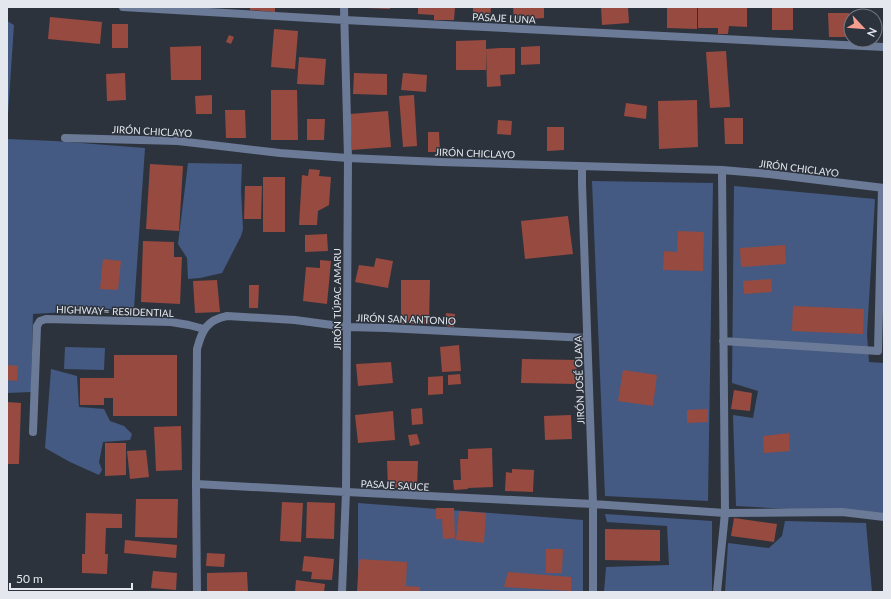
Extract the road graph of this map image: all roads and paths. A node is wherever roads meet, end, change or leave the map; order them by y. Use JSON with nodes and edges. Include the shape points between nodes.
{"nodes":[{"id":1,"x":123,"y":7,"type":"edge"},
{"id":2,"x":344,"y":7,"type":"edge"},
{"id":3,"x":344,"y":20,"type":"junction"},
{"id":4,"x":884,"y":47,"type":"edge"},
{"id":5,"x":65,"y":138,"type":"dead end"},
{"id":6,"x":348,"y":158,"type":"junction"},
{"id":7,"x":582,"y":166,"type":"junction"},
{"id":8,"x":722,"y":170,"type":"junction"},
{"id":9,"x":883,"y":188,"type":"edge"},
{"id":10,"x":347,"y":327,"type":"junction"},
{"id":11,"x":204,"y":329,"type":"junction"},
{"id":12,"x":587,"y":338,"type":"junction"},
{"id":13,"x":723,"y":341,"type":"junction"},
{"id":14,"x":881,"y":351,"type":"edge"},
{"id":15,"x":33,"y":432,"type":"dead end"},
{"id":16,"x":196,"y":484,"type":"junction"},
{"id":17,"x":346,"y":492,"type":"junction"},
{"id":18,"x":594,"y":504,"type":"junction"},
{"id":19,"x":725,"y":513,"type":"junction"},
{"id":20,"x":884,"y":516,"type":"edge"},
{"id":21,"x":197,"y":592,"type":"edge"},
{"id":22,"x":342,"y":592,"type":"edge"},
{"id":23,"x":593,"y":592,"type":"edge"},
{"id":24,"x":717,"y":592,"type":"edge"}],
"edges":[{"from":1,"to":3,"type":"street","name":"PASAJE LUNA"},
{"from":2,"to":3,"type":"street","name":"JIRÓN TÚPAC AMARU"},
{"from":3,"to":4,"type":"street","name":"PASAJE LUNA"},
{"from":3,"to":6,"type":"street","name":"JIRÓN TÚPAC AMARU"},
{"from":5,"to":6,"type":"street","name":"JIRÓN CHICLAYO","via":[[178,141]]},
{"from":6,"to":7,"type":"street","name":"JIRÓN CHICLAYO"},
{"from":6,"to":10,"type":"street","name":"JIRÓN TÚPAC AMARU"},
{"from":7,"to":8,"type":"street","name":"JIRÓN CHICLAYO"},
{"from":7,"to":12,"type":"street","name":"JIRÓN JOSÉ OLAYA"},
{"from":8,"to":9,"type":"street","name":"JIRÓN CHICLAYO"},
{"from":8,"to":13,"type":"street"},
{"from":9,"to":14,"type":"street"},
{"from":10,"to":11,"type":"street","name":"JIRÓN SAN ANTONIO","via":[[295,320],[227,316],[219,317]]},
{"from":10,"to":12,"type":"street","name":"JIRÓN SAN ANTONIO"},
{"from":10,"to":17,"type":"street","name":"JIRÓN TÚPAC AMARU"},
{"from":11,"to":15,"type":"street","name":"HIGHWAY= RESIDENTIAL","via":[[171,322],[46,319],[40,321],[37,326]]},
{"from":11,"to":16,"type":"street","via":[[197,348]]},
{"from":12,"to":18,"type":"street","name":"JIRÓN JOSÉ OLAYA"},
{"from":13,"to":14,"type":"street"},
{"from":13,"to":19,"type":"street"},
{"from":16,"to":17,"type":"street","name":"PASAJE SAUCE"},
{"from":16,"to":21,"type":"street"},
{"from":17,"to":18,"type":"street","name":"PASAJE SAUCE"},
{"from":17,"to":22,"type":"street","name":"JIRÓN TÚPAC AMARU"},
{"from":18,"to":19,"type":"street","name":"PASAJE SAUCE"},
{"from":18,"to":23,"type":"street","name":"JIRÓN JOSÉ OLAYA"},
{"from":19,"to":20,"type":"street","name":"PASAJE SAUCE","via":[[842,512]]},
{"from":19,"to":24,"type":"street"}]}
